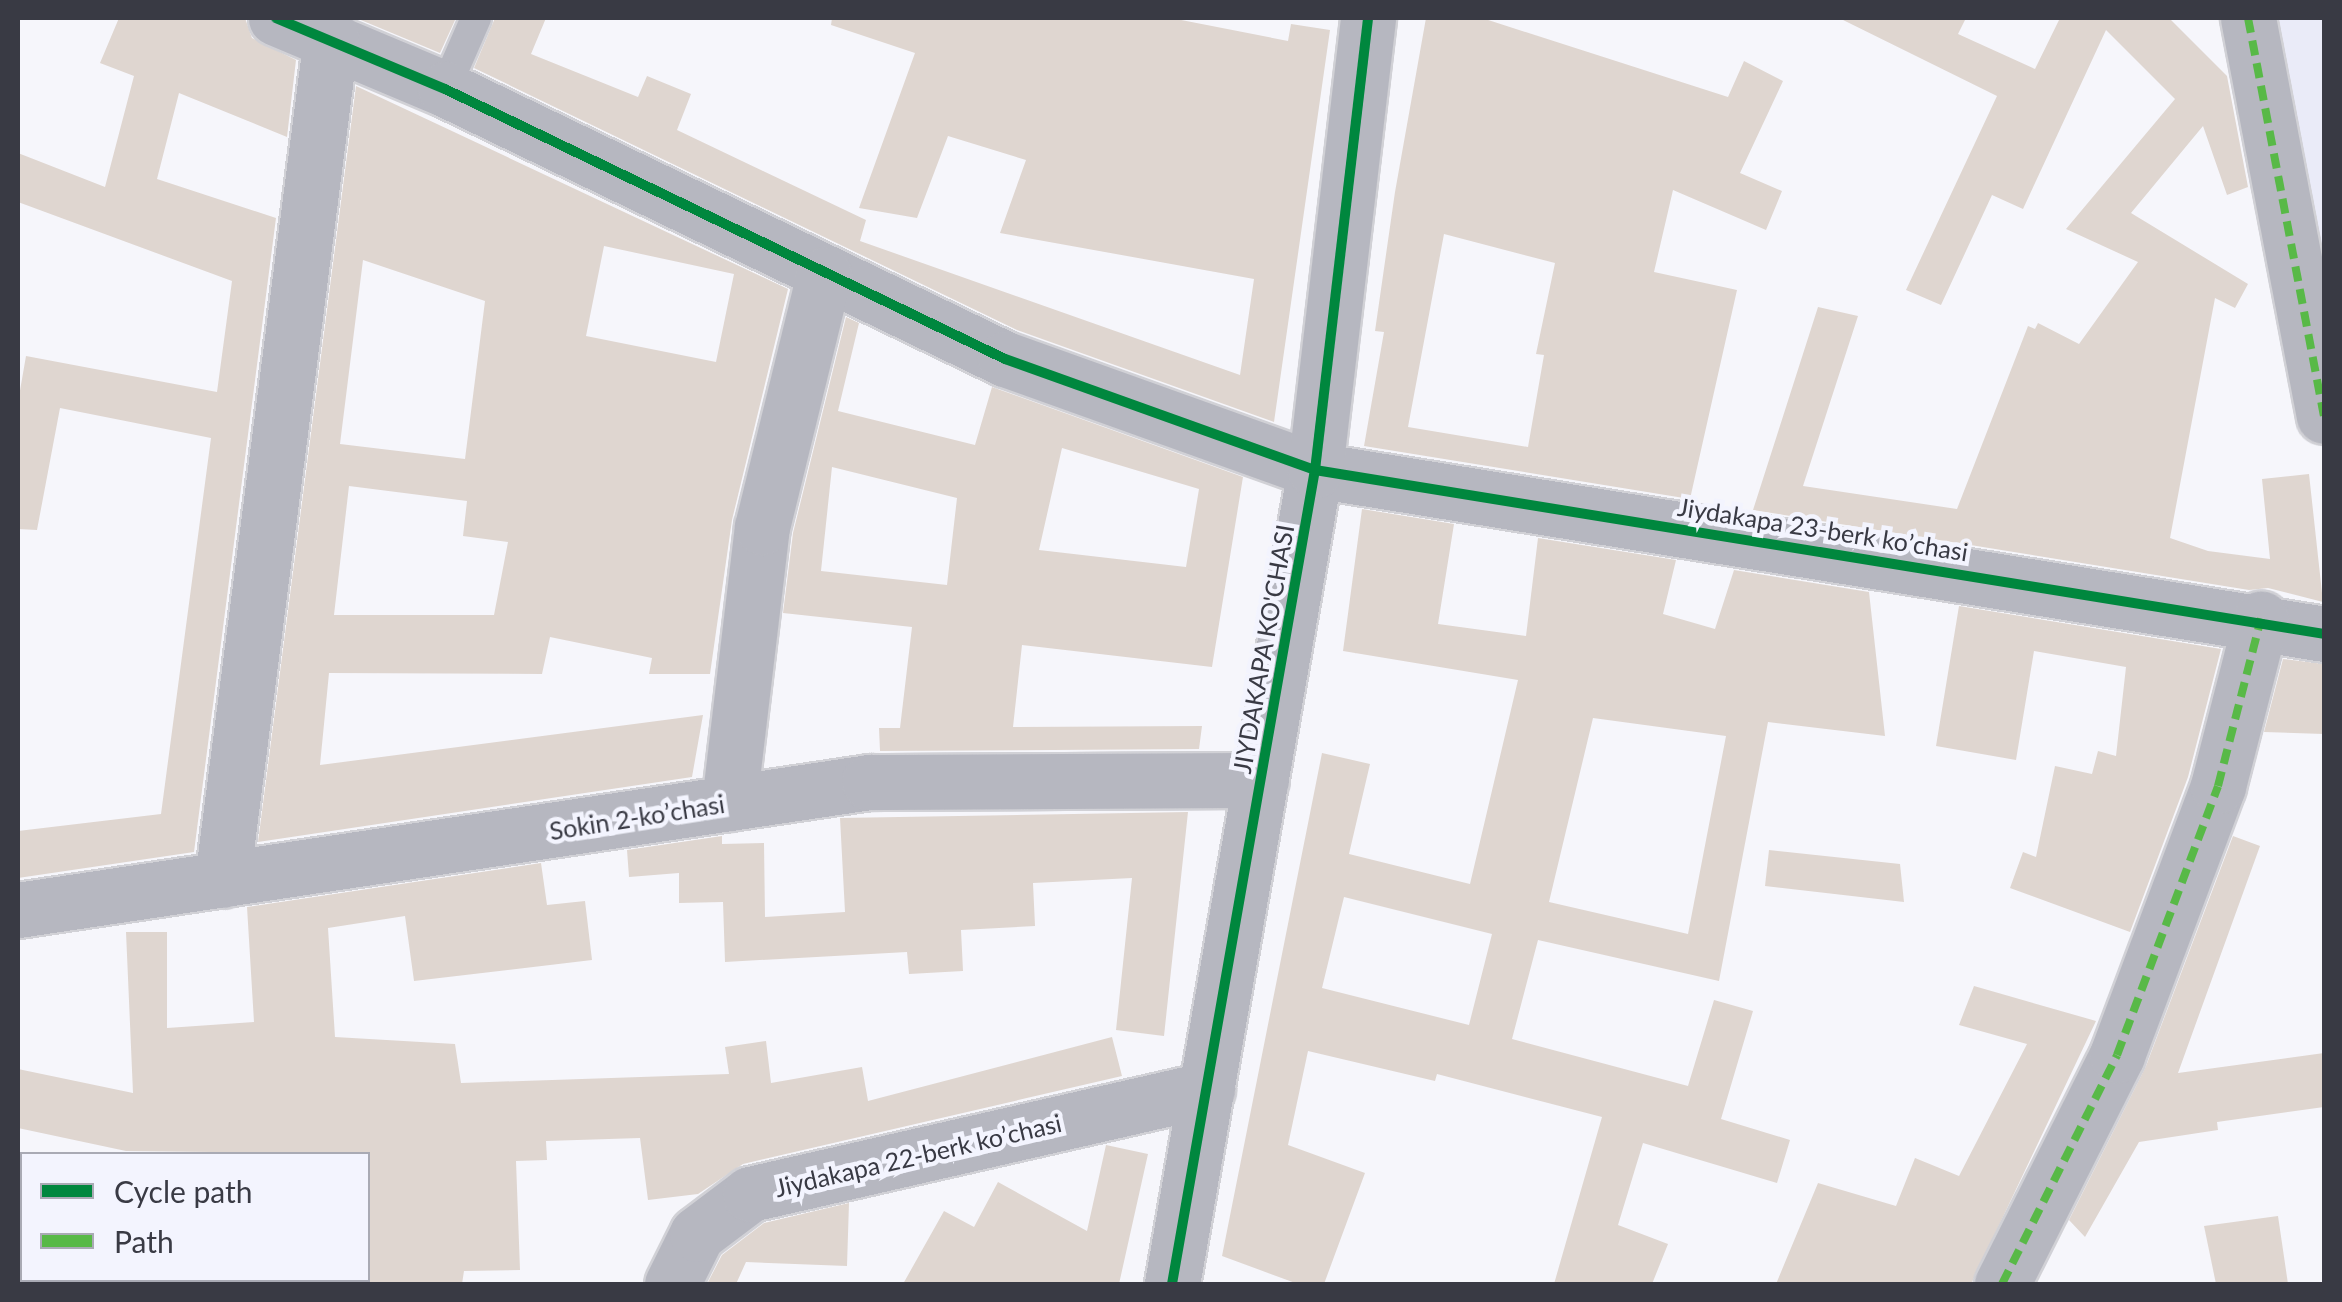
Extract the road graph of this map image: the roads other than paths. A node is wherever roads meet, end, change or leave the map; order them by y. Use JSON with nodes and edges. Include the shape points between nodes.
{"nodes":[{"id":1,"x":276,"y":18,"type":"edge"},
{"id":2,"x":476,"y":18,"type":"edge"},
{"id":3,"x":1368,"y":18,"type":"edge"},
{"id":4,"x":2248,"y":18,"type":"edge"},
{"id":5,"x":332,"y":37,"type":"junction"},
{"id":6,"x":445,"y":89,"type":"junction"},
{"id":7,"x":824,"y":275,"type":"junction"},
{"id":8,"x":2324,"y":416,"type":"edge"},
{"id":9,"x":1315,"y":470,"type":"junction"},
{"id":10,"x":2260,"y":618,"type":"junction"},
{"id":11,"x":2324,"y":634,"type":"edge"},
{"id":12,"x":1260,"y":780,"type":"junction"},
{"id":13,"x":729,"y":803,"type":"junction"},
{"id":14,"x":222,"y":880,"type":"junction"},
{"id":15,"x":18,"y":910,"type":"edge"},
{"id":16,"x":1206,"y":1088,"type":"junction"},
{"id":17,"x":672,"y":1284,"type":"edge"},
{"id":18,"x":1172,"y":1284,"type":"edge"},
{"id":19,"x":2002,"y":1284,"type":"edge"}],
"edges":[{"from":1,"to":5,"type":"street","name":"Jiydakapa 23-berk koʼchasi"},
{"from":2,"to":6,"type":"lane"},
{"from":3,"to":9,"type":"street","name":"JIYDAKAPA KO'CHASI"},
{"from":4,"to":8,"type":"street"},
{"from":5,"to":6,"type":"street","name":"Jiydakapa 23-berk koʼchasi"},
{"from":5,"to":14,"type":"street"},
{"from":6,"to":7,"type":"street","name":"Jiydakapa 23-berk koʼchasi"},
{"from":7,"to":9,"type":"street","name":"Jiydakapa 23-berk koʼchasi","via":[[1005,359]]},
{"from":7,"to":13,"type":"street","via":[[762,527]]},
{"from":9,"to":10,"type":"street","name":"Jiydakapa 23-berk koʼchasi"},
{"from":9,"to":12,"type":"street","name":"JIYDAKAPA KO'CHASI"},
{"from":10,"to":11,"type":"street","name":"Jiydakapa 23-berk koʼchasi"},
{"from":10,"to":19,"type":"street","via":[[2218,786],[2117,1055]]},
{"from":12,"to":13,"type":"street","name":"Sokin 2-koʼchasi","via":[[869,782]]},
{"from":12,"to":16,"type":"street","name":"JIYDAKAPA KO'CHASI"},
{"from":13,"to":14,"type":"street","name":"Sokin 2-koʼchasi"},
{"from":14,"to":15,"type":"street","name":"Sokin 2-koʼchasi"},
{"from":16,"to":17,"type":"street","name":"Jiydakapa 22-berk koʼchasi","via":[[750,1194],[697,1234]]},
{"from":16,"to":18,"type":"street","name":"JIYDAKAPA KO'CHASI"}]}
